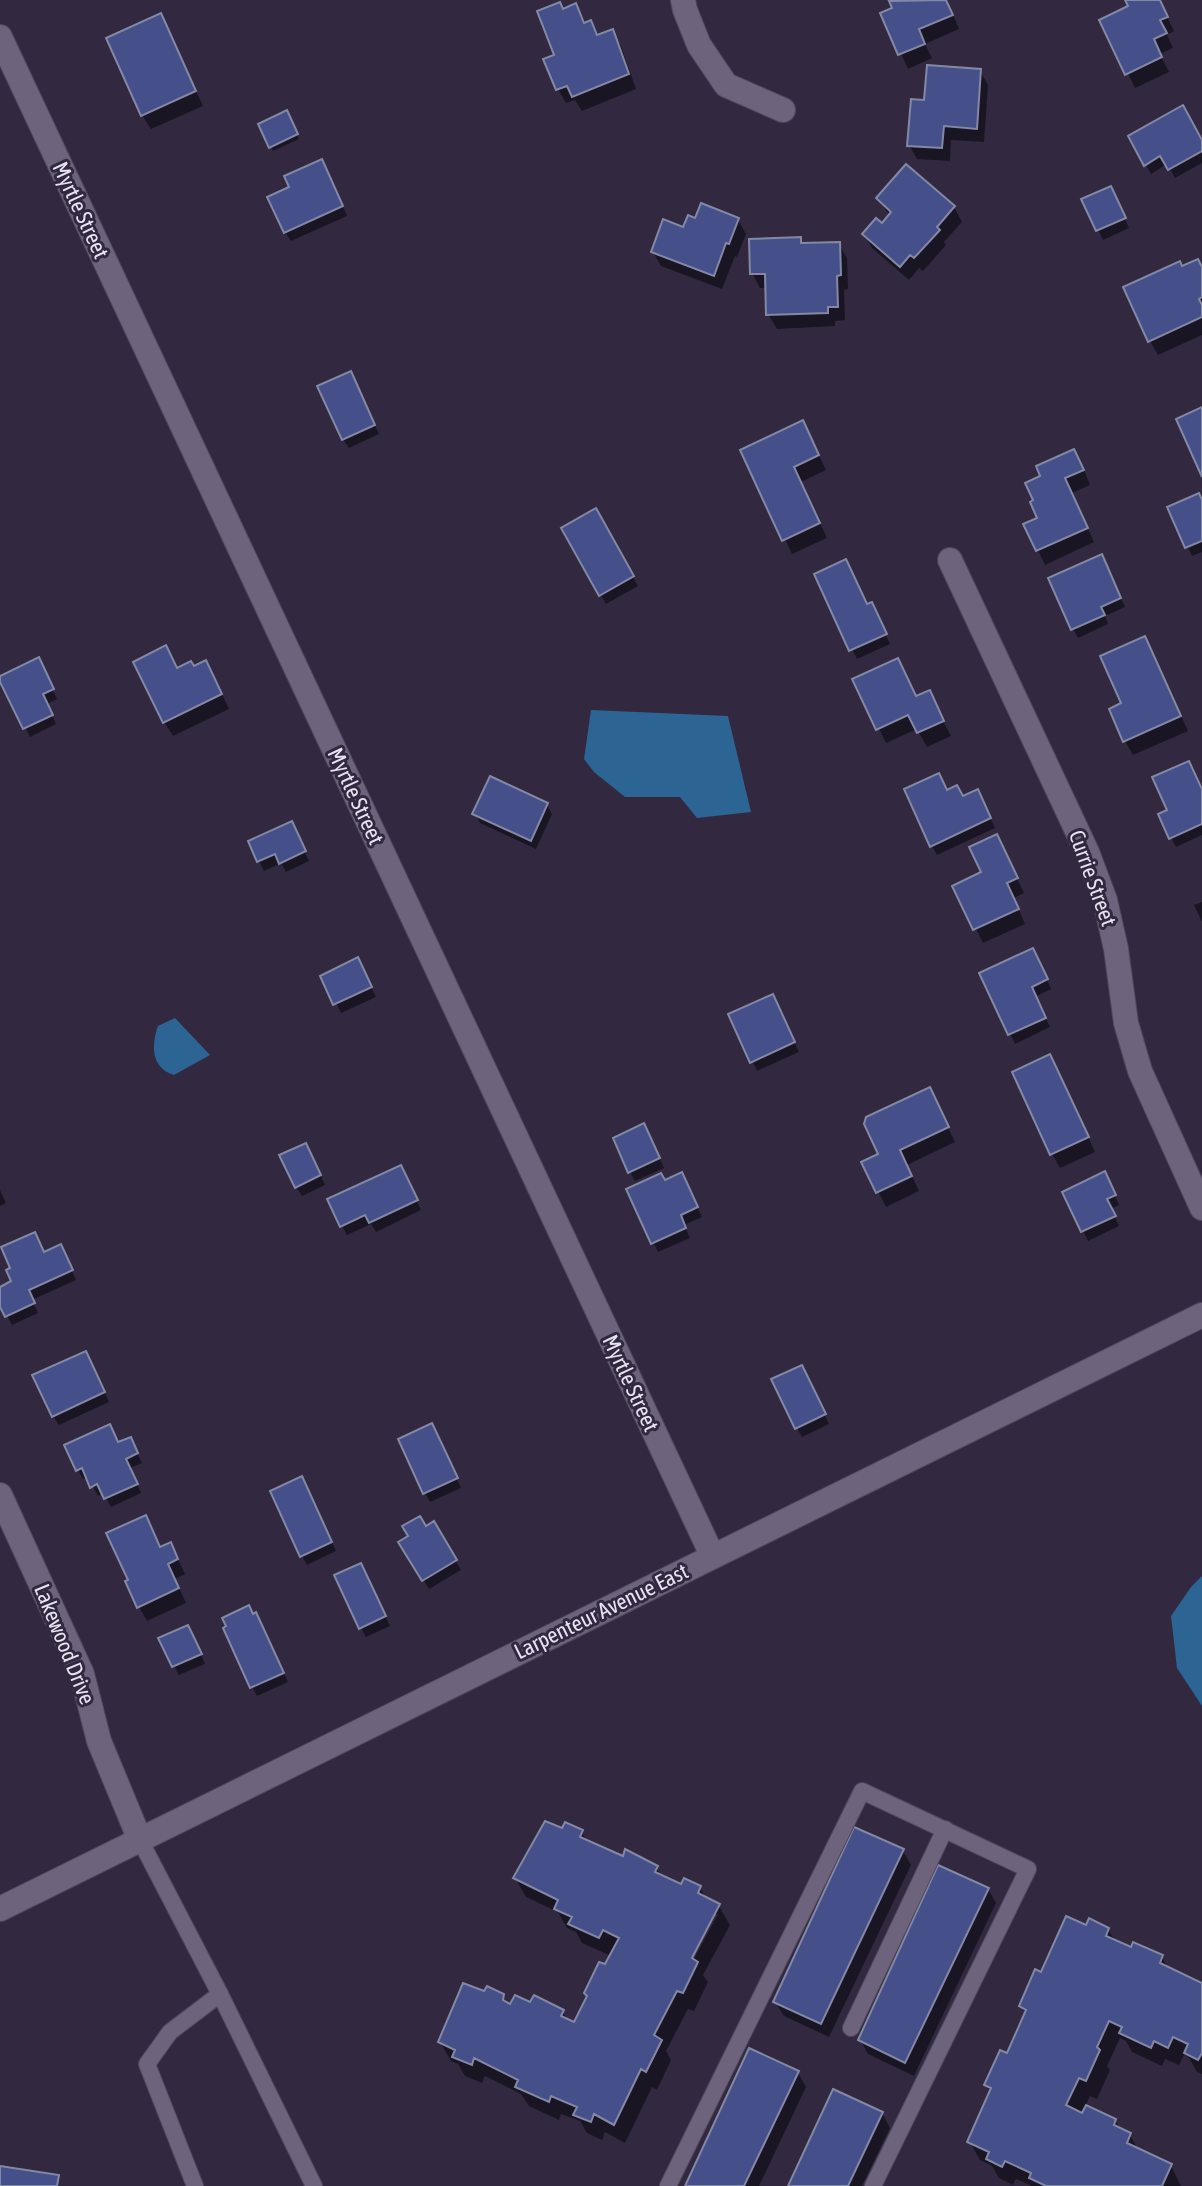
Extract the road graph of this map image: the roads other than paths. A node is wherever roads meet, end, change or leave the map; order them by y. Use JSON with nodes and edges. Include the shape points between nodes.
{"nodes":[{"id":1,"x":683,"y":0,"type":"edge"},
{"id":2,"x":0,"y":37,"type":"edge"},
{"id":3,"x":783,"y":110,"type":"dead end"},
{"id":4,"x":950,"y":560,"type":"dead end"},
{"id":5,"x":1202,"y":1208,"type":"edge"},
{"id":6,"x":1202,"y":1315,"type":"edge"},
{"id":7,"x":0,"y":1495,"type":"edge"},
{"id":8,"x":712,"y":1555,"type":"junction"},
{"id":9,"x":945,"y":1829,"type":"junction"},
{"id":10,"x":140,"y":1840,"type":"junction"},
{"id":11,"x":0,"y":1909,"type":"edge"},
{"id":12,"x":220,"y":1994,"type":"junction"},
{"id":13,"x":851,"y":2028,"type":"dead end"},
{"id":14,"x":195,"y":2186,"type":"edge"},
{"id":15,"x":314,"y":2186,"type":"edge"},
{"id":16,"x":668,"y":2186,"type":"edge"},
{"id":17,"x":873,"y":2186,"type":"edge"}],
"edges":[{"from":1,"to":3,"type":"street","via":[[699,45],[726,85]]},
{"from":2,"to":8,"type":"street","name":"Myrtle Street"},
{"from":4,"to":5,"type":"street","name":"Currie Street","via":[[1092,864],[1105,900],[1126,1023],[1140,1071]]},
{"from":6,"to":8,"type":"street","name":"Larpenteur Avenue East"},
{"from":7,"to":10,"type":"street","name":"Lakewood Drive","via":[[82,1674],[99,1741]]},
{"from":8,"to":10,"type":"street","name":"Larpenteur Avenue East"},
{"from":9,"to":13,"type":"lane"},
{"from":9,"to":16,"type":"lane","via":[[862,1791]]},
{"from":9,"to":17,"type":"lane","via":[[1028,1869]]},
{"from":10,"to":11,"type":"street","name":"Larpenteur Avenue East"},
{"from":10,"to":12,"type":"lane"},
{"from":12,"to":14,"type":"lane","via":[[170,2032],[147,2064]]},
{"from":12,"to":15,"type":"lane"}]}
